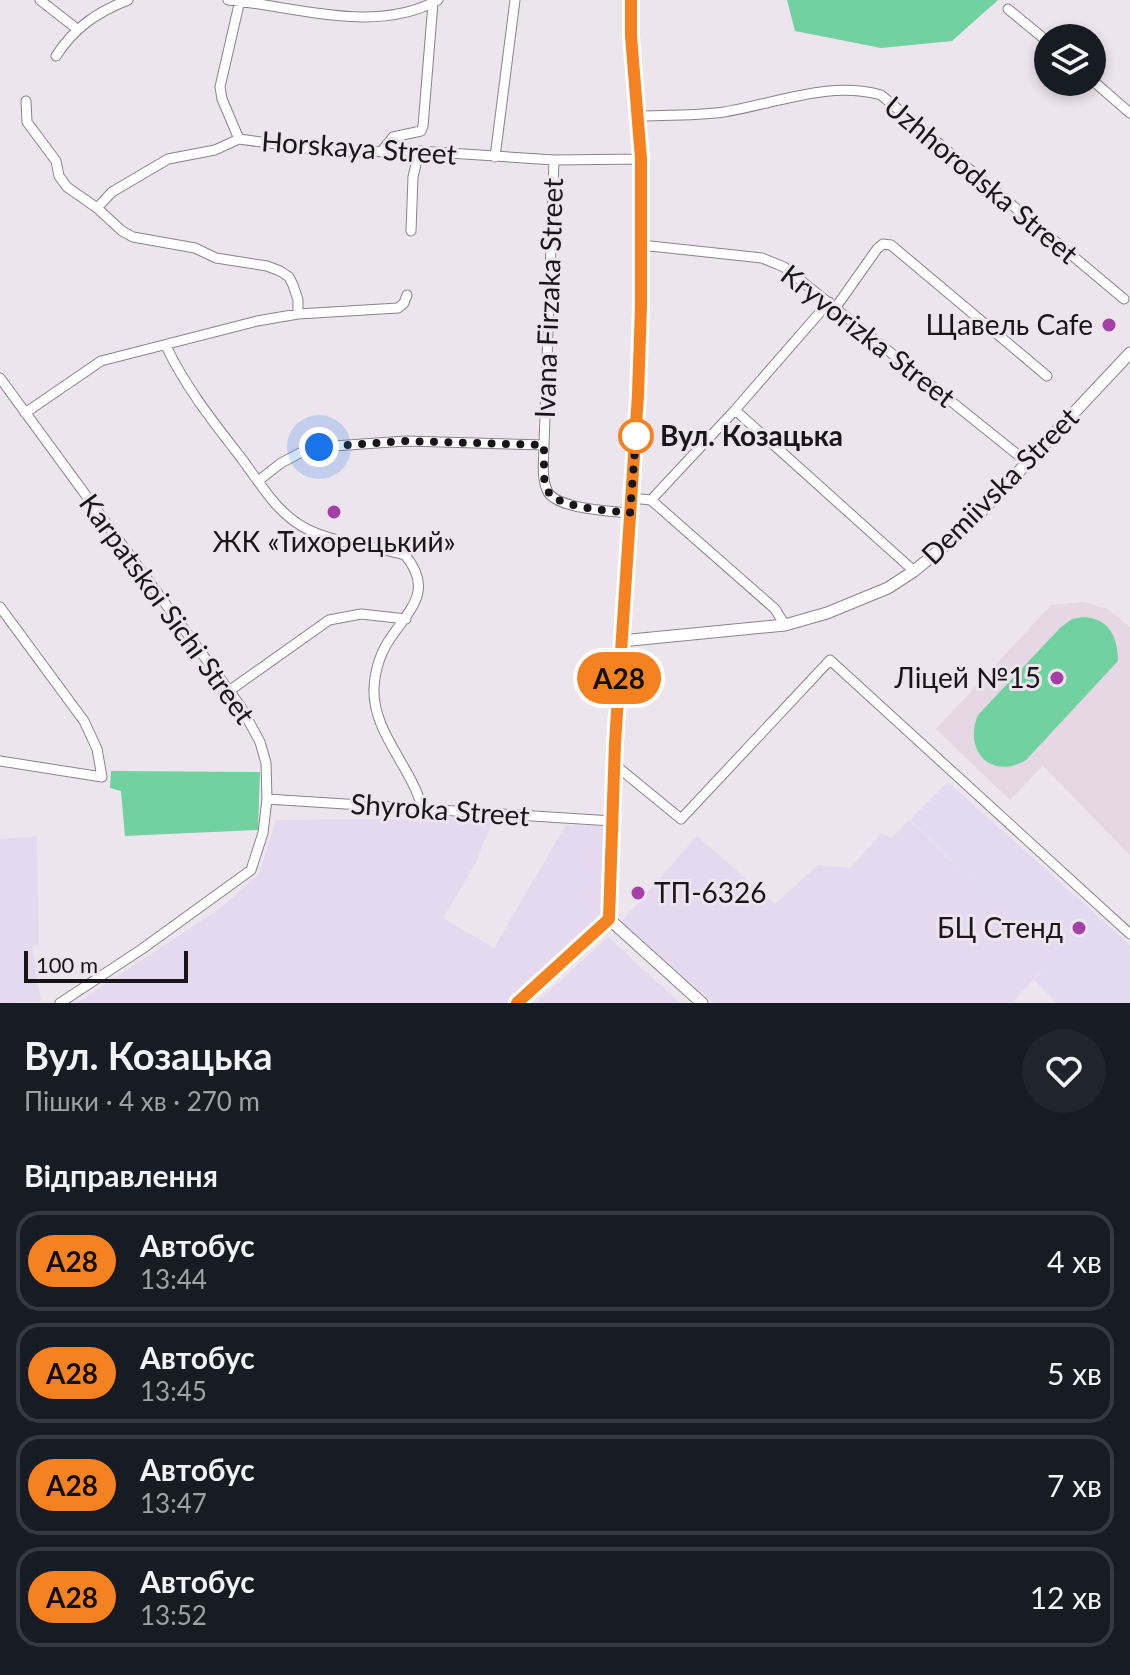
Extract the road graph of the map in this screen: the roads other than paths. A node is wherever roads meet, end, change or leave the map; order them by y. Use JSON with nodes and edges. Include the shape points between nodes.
{"nodes":[{"id":1,"x":40,"y":0,"type":"edge"},
{"id":2,"x":128,"y":0,"type":"edge"},
{"id":3,"x":228,"y":0,"type":"edge"},
{"id":4,"x":240,"y":0,"type":"edge"},
{"id":5,"x":515,"y":0,"type":"edge"},
{"id":6,"x":631,"y":0,"type":"edge"},
{"id":7,"x":435,"y":1,"type":"edge"},
{"id":8,"x":1008,"y":9,"type":"dead end"},
{"id":9,"x":77,"y":29,"type":"junction"},
{"id":10,"x":1034,"y":30,"type":"edge"},
{"id":11,"x":56,"y":56,"type":"dead end"},
{"id":12,"x":1106,"y":92,"type":"edge"},
{"id":13,"x":26,"y":101,"type":"dead end"},
{"id":14,"x":1130,"y":113,"type":"edge"},
{"id":15,"x":637,"y":116,"type":"junction"},
{"id":16,"x":239,"y":139,"type":"junction"},
{"id":17,"x":419,"y":151,"type":"junction"},
{"id":18,"x":381,"y":152,"type":"junction"},
{"id":19,"x":495,"y":157,"type":"junction"},
{"id":20,"x":641,"y":159,"type":"junction"},
{"id":21,"x":554,"y":160,"type":"junction"},
{"id":22,"x":97,"y":208,"type":"junction"},
{"id":23,"x":411,"y":231,"type":"dead end"},
{"id":24,"x":641,"y":245,"type":"junction"},
{"id":25,"x":407,"y":295,"type":"dead end"},
{"id":26,"x":1124,"y":299,"type":"dead end"},
{"id":27,"x":832,"y":304,"type":"junction"},
{"id":28,"x":298,"y":314,"type":"junction"},
{"id":29,"x":166,"y":346,"type":"junction"},
{"id":30,"x":1130,"y":353,"type":"edge"},
{"id":31,"x":1047,"y":376,"type":"dead end"},
{"id":32,"x":0,"y":378,"type":"edge"},
{"id":33,"x":735,"y":410,"type":"junction"},
{"id":34,"x":25,"y":413,"type":"junction"},
{"id":35,"x":544,"y":445,"type":"junction"},
{"id":36,"x":1028,"y":463,"type":"junction"},
{"id":37,"x":258,"y":481,"type":"junction"},
{"id":38,"x":631,"y":498,"type":"junction"},
{"id":39,"x":651,"y":500,"type":"junction"},
{"id":40,"x":630,"y":513,"type":"junction"},
{"id":41,"x":914,"y":571,"type":"junction"},
{"id":42,"x":0,"y":607,"type":"edge"},
{"id":43,"x":406,"y":619,"type":"junction"},
{"id":44,"x":785,"y":625,"type":"junction"},
{"id":45,"x":621,"y":641,"type":"junction"},
{"id":46,"x":229,"y":691,"type":"junction"},
{"id":47,"x":0,"y":761,"type":"edge"},
{"id":48,"x":614,"y":764,"type":"junction"},
{"id":49,"x":267,"y":799,"type":"junction"},
{"id":50,"x":422,"y":808,"type":"junction"},
{"id":51,"x":612,"y":821,"type":"junction"},
{"id":52,"x":609,"y":919,"type":"junction"},
{"id":53,"x":1130,"y":934,"type":"edge"},
{"id":54,"x":60,"y":1003,"type":"edge"},
{"id":55,"x":517,"y":1003,"type":"edge"},
{"id":56,"x":702,"y":1003,"type":"edge"}],
"edges":[{"from":1,"to":9,"type":"street"},
{"from":2,"to":9,"type":"street"},
{"from":3,"to":4,"type":"street"},
{"from":4,"to":7,"type":"street","via":[[359,17],[387,16]]},
{"from":4,"to":16,"type":"street","via":[[220,87]]},
{"from":5,"to":19,"type":"street"},
{"from":6,"to":15,"type":"street"},
{"from":7,"to":18,"type":"street","via":[[423,126],[421,131],[393,137]]},
{"from":8,"to":10,"type":"street"},
{"from":9,"to":11,"type":"street"},
{"from":12,"to":14,"type":"street"},
{"from":13,"to":22,"type":"street","via":[[27,122],[56,161],[59,176]]},
{"from":15,"to":20,"type":"street"},
{"from":15,"to":26,"type":"street","name":"Uzhhorodska Street","via":[[719,113],[799,94],[881,95]]},
{"from":16,"to":18,"type":"street","name":"Horskaya Street","via":[[334,152]]},
{"from":16,"to":22,"type":"street","name":"Horskaya Street","via":[[205,153],[168,159],[112,192]]},
{"from":17,"to":18,"type":"street","name":"Horskaya Street"},
{"from":17,"to":19,"type":"street","name":"Horskaya Street"},
{"from":17,"to":23,"type":"street"},
{"from":19,"to":21,"type":"street","name":"Horskaya Street"},
{"from":20,"to":21,"type":"street","name":"Horskaya Street"},
{"from":20,"to":24,"type":"street"},
{"from":21,"to":35,"type":"street","name":"Ivana Firzaka Street"},
{"from":22,"to":28,"type":"street","via":[[133,237],[280,271],[293,285]]},
{"from":24,"to":27,"type":"street","name":"Kryvorizka Street","via":[[762,258],[784,267]]},
{"from":24,"to":38,"type":"street"},
{"from":25,"to":28,"type":"street","via":[[398,308]]},
{"from":27,"to":31,"type":"street","via":[[877,249],[891,245]]},
{"from":27,"to":33,"type":"street"},
{"from":27,"to":36,"type":"street","name":"Kryvorizka Street"},
{"from":28,"to":29,"type":"street"},
{"from":29,"to":34,"type":"street","via":[[101,361]]},
{"from":29,"to":37,"type":"street","via":[[189,390]]},
{"from":30,"to":36,"type":"street","name":"Demiivska Street"},
{"from":32,"to":34,"type":"street","name":"Karpatskoi Sichi Street"},
{"from":33,"to":39,"type":"street"},
{"from":33,"to":41,"type":"street"},
{"from":34,"to":46,"type":"street","name":"Karpatskoi Sichi Street"},
{"from":35,"to":37,"type":"street","via":[[406,441],[319,447],[281,463]]},
{"from":35,"to":40,"type":"street","name":"Ivana Firzaka Street","via":[[550,496],[563,503]]},
{"from":36,"to":41,"type":"street","name":"Demiivska Street","via":[[965,529]]},
{"from":37,"to":43,"type":"street","via":[[273,502],[306,529],[405,555],[419,592]]},
{"from":38,"to":39,"type":"street"},
{"from":38,"to":40,"type":"street"},
{"from":39,"to":44,"type":"street","via":[[775,609]]},
{"from":40,"to":45,"type":"street"},
{"from":41,"to":44,"type":"street","name":"Demiivska Street","via":[[862,600]]},
{"from":42,"to":47,"type":"street","via":[[84,721],[102,777]]},
{"from":43,"to":46,"type":"street","via":[[361,614],[329,620]]},
{"from":43,"to":50,"type":"street","via":[[379,660],[375,702]]},
{"from":44,"to":45,"type":"street","name":"Demiivska Street"},
{"from":45,"to":48,"type":"street"},
{"from":46,"to":49,"type":"street","name":"Karpatskoi Sichi Street","via":[[260,742]]},
{"from":48,"to":51,"type":"street"},
{"from":48,"to":53,"type":"street","via":[[681,819],[830,660]]},
{"from":49,"to":50,"type":"street","name":"Shyroka Street"},
{"from":49,"to":54,"type":"street","name":"Karpatskoi Sichi Street","via":[[251,870]]},
{"from":50,"to":51,"type":"street","name":"Shyroka Street"},
{"from":51,"to":52,"type":"street"},
{"from":52,"to":55,"type":"street"},
{"from":52,"to":56,"type":"street"}]}
